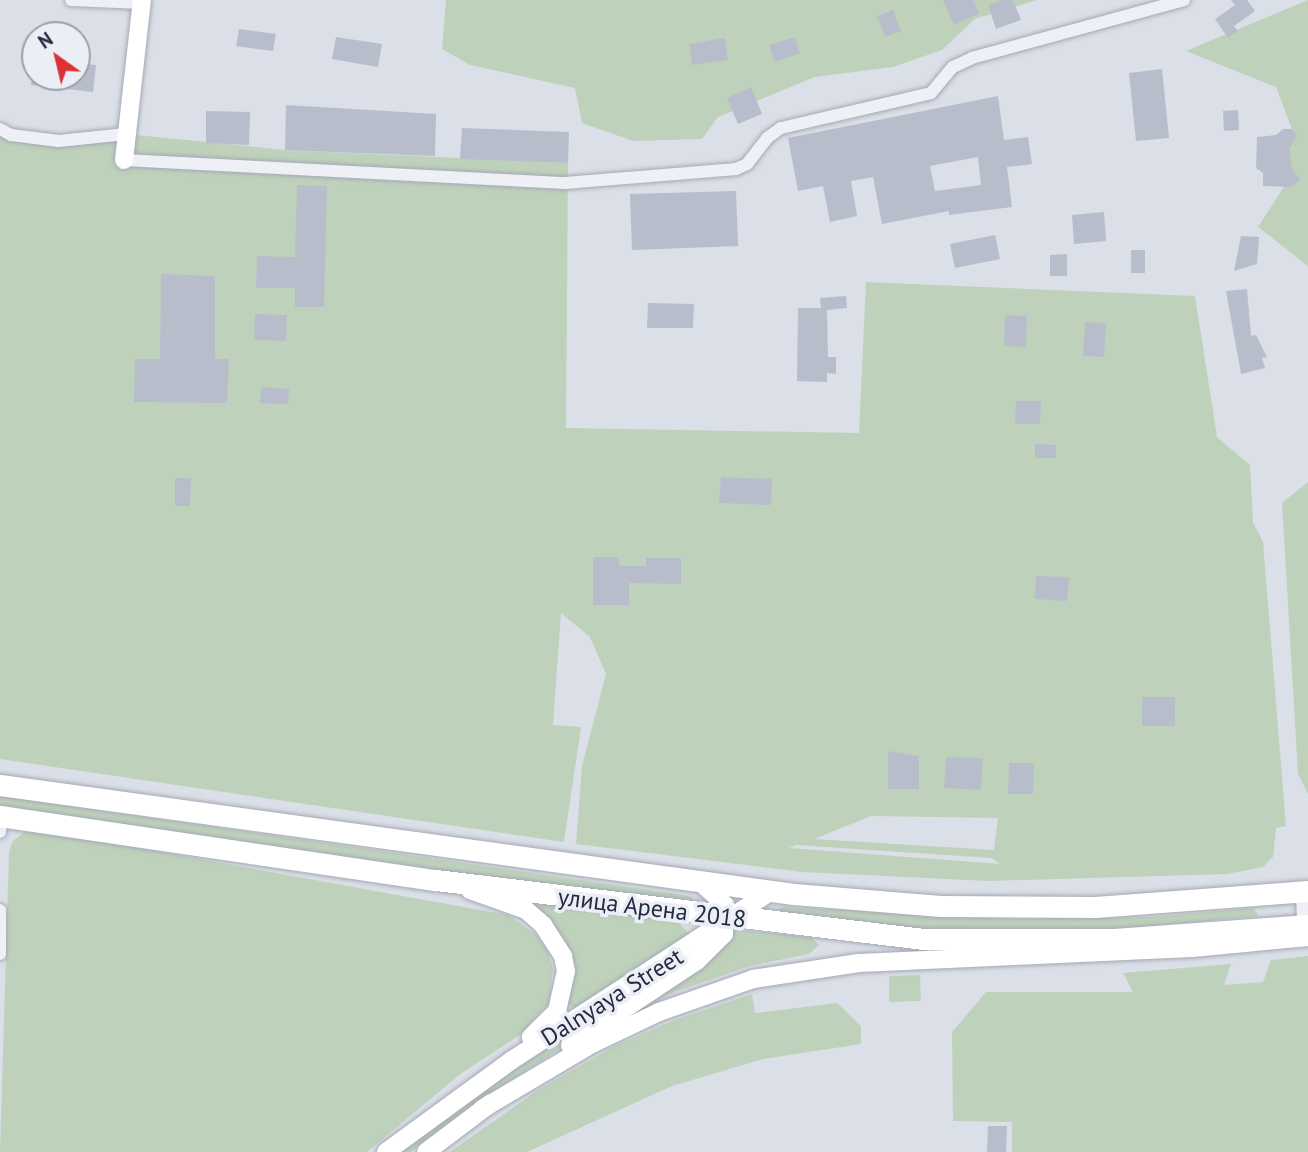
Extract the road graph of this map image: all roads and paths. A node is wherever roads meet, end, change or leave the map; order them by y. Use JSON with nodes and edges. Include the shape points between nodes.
{"nodes":[{"id":1,"x":71,"y":0,"type":"edge"},
{"id":2,"x":1184,"y":0,"type":"edge"},
{"id":3,"x":142,"y":2,"type":"edge"},
{"id":4,"x":0,"y":129,"type":"edge"},
{"id":5,"x":126,"y":134,"type":"junction"},
{"id":6,"x":124,"y":160,"type":"joint"},
{"id":7,"x":0,"y":785,"type":"edge"},
{"id":8,"x":0,"y":816,"type":"edge"},
{"id":9,"x":0,"y":832,"type":"edge"},
{"id":10,"x":436,"y":880,"type":"junction"},
{"id":11,"x":699,"y":881,"type":"junction"},
{"id":12,"x":771,"y":891,"type":"junction"},
{"id":13,"x":1305,"y":891,"type":"edge"},
{"id":14,"x":0,"y":910,"type":"edge"},
{"id":15,"x":727,"y":918,"type":"junction"},
{"id":16,"x":1306,"y":929,"type":"edge"},
{"id":17,"x":0,"y":954,"type":"edge"},
{"id":18,"x":482,"y":1109,"type":"junction"},
{"id":19,"x":391,"y":1147,"type":"edge"},
{"id":20,"x":426,"y":1152,"type":"edge"}],
"edges":[{"from":1,"to":3,"type":"street"},
{"from":2,"to":6,"type":"street","via":[[972,58],[953,67],[931,93],[781,128],[747,164],[736,169],[565,183]]},
{"from":3,"to":5,"type":"main road"},
{"from":4,"to":5,"type":"street","via":[[11,135],[59,141]]},
{"from":5,"to":6,"type":"main road"},
{"from":7,"to":11,"type":"main road","name":"улица Арена 2018"},
{"from":8,"to":9,"type":"street"},
{"from":8,"to":10,"type":"main road","name":"улица Арена 2018"},
{"from":10,"to":15,"type":"main road","name":"улица Арена 2018"},
{"from":10,"to":19,"type":"main road","via":[[507,902],[543,925],[563,956],[564,993],[545,1028],[435,1104]]},
{"from":11,"to":12,"type":"main road","name":"улица Арена 2018"},
{"from":11,"to":15,"type":"main road","via":[[724,905]]},
{"from":12,"to":13,"type":"main road","name":"улица Арена 2018","via":[[941,906],[1095,907]]},
{"from":12,"to":15,"type":"main road"},
{"from":13,"to":16,"type":"street"},
{"from":14,"to":17,"type":"street"},
{"from":15,"to":16,"type":"main road","name":"улица Арена 2018","via":[[926,939],[1114,939]]},
{"from":15,"to":18,"type":"main road","name":"Dalnyaya Street","via":[[724,934],[697,961]]},
{"from":15,"to":19,"type":"main road","name":"Dalnyaya Street","via":[[696,943],[512,1060]]},
{"from":16,"to":18,"type":"main road","via":[[1192,948],[859,963],[753,979],[659,1012],[592,1044]]},
{"from":18,"to":20,"type":"main road","name":"Dalnyaya Street"}]}
